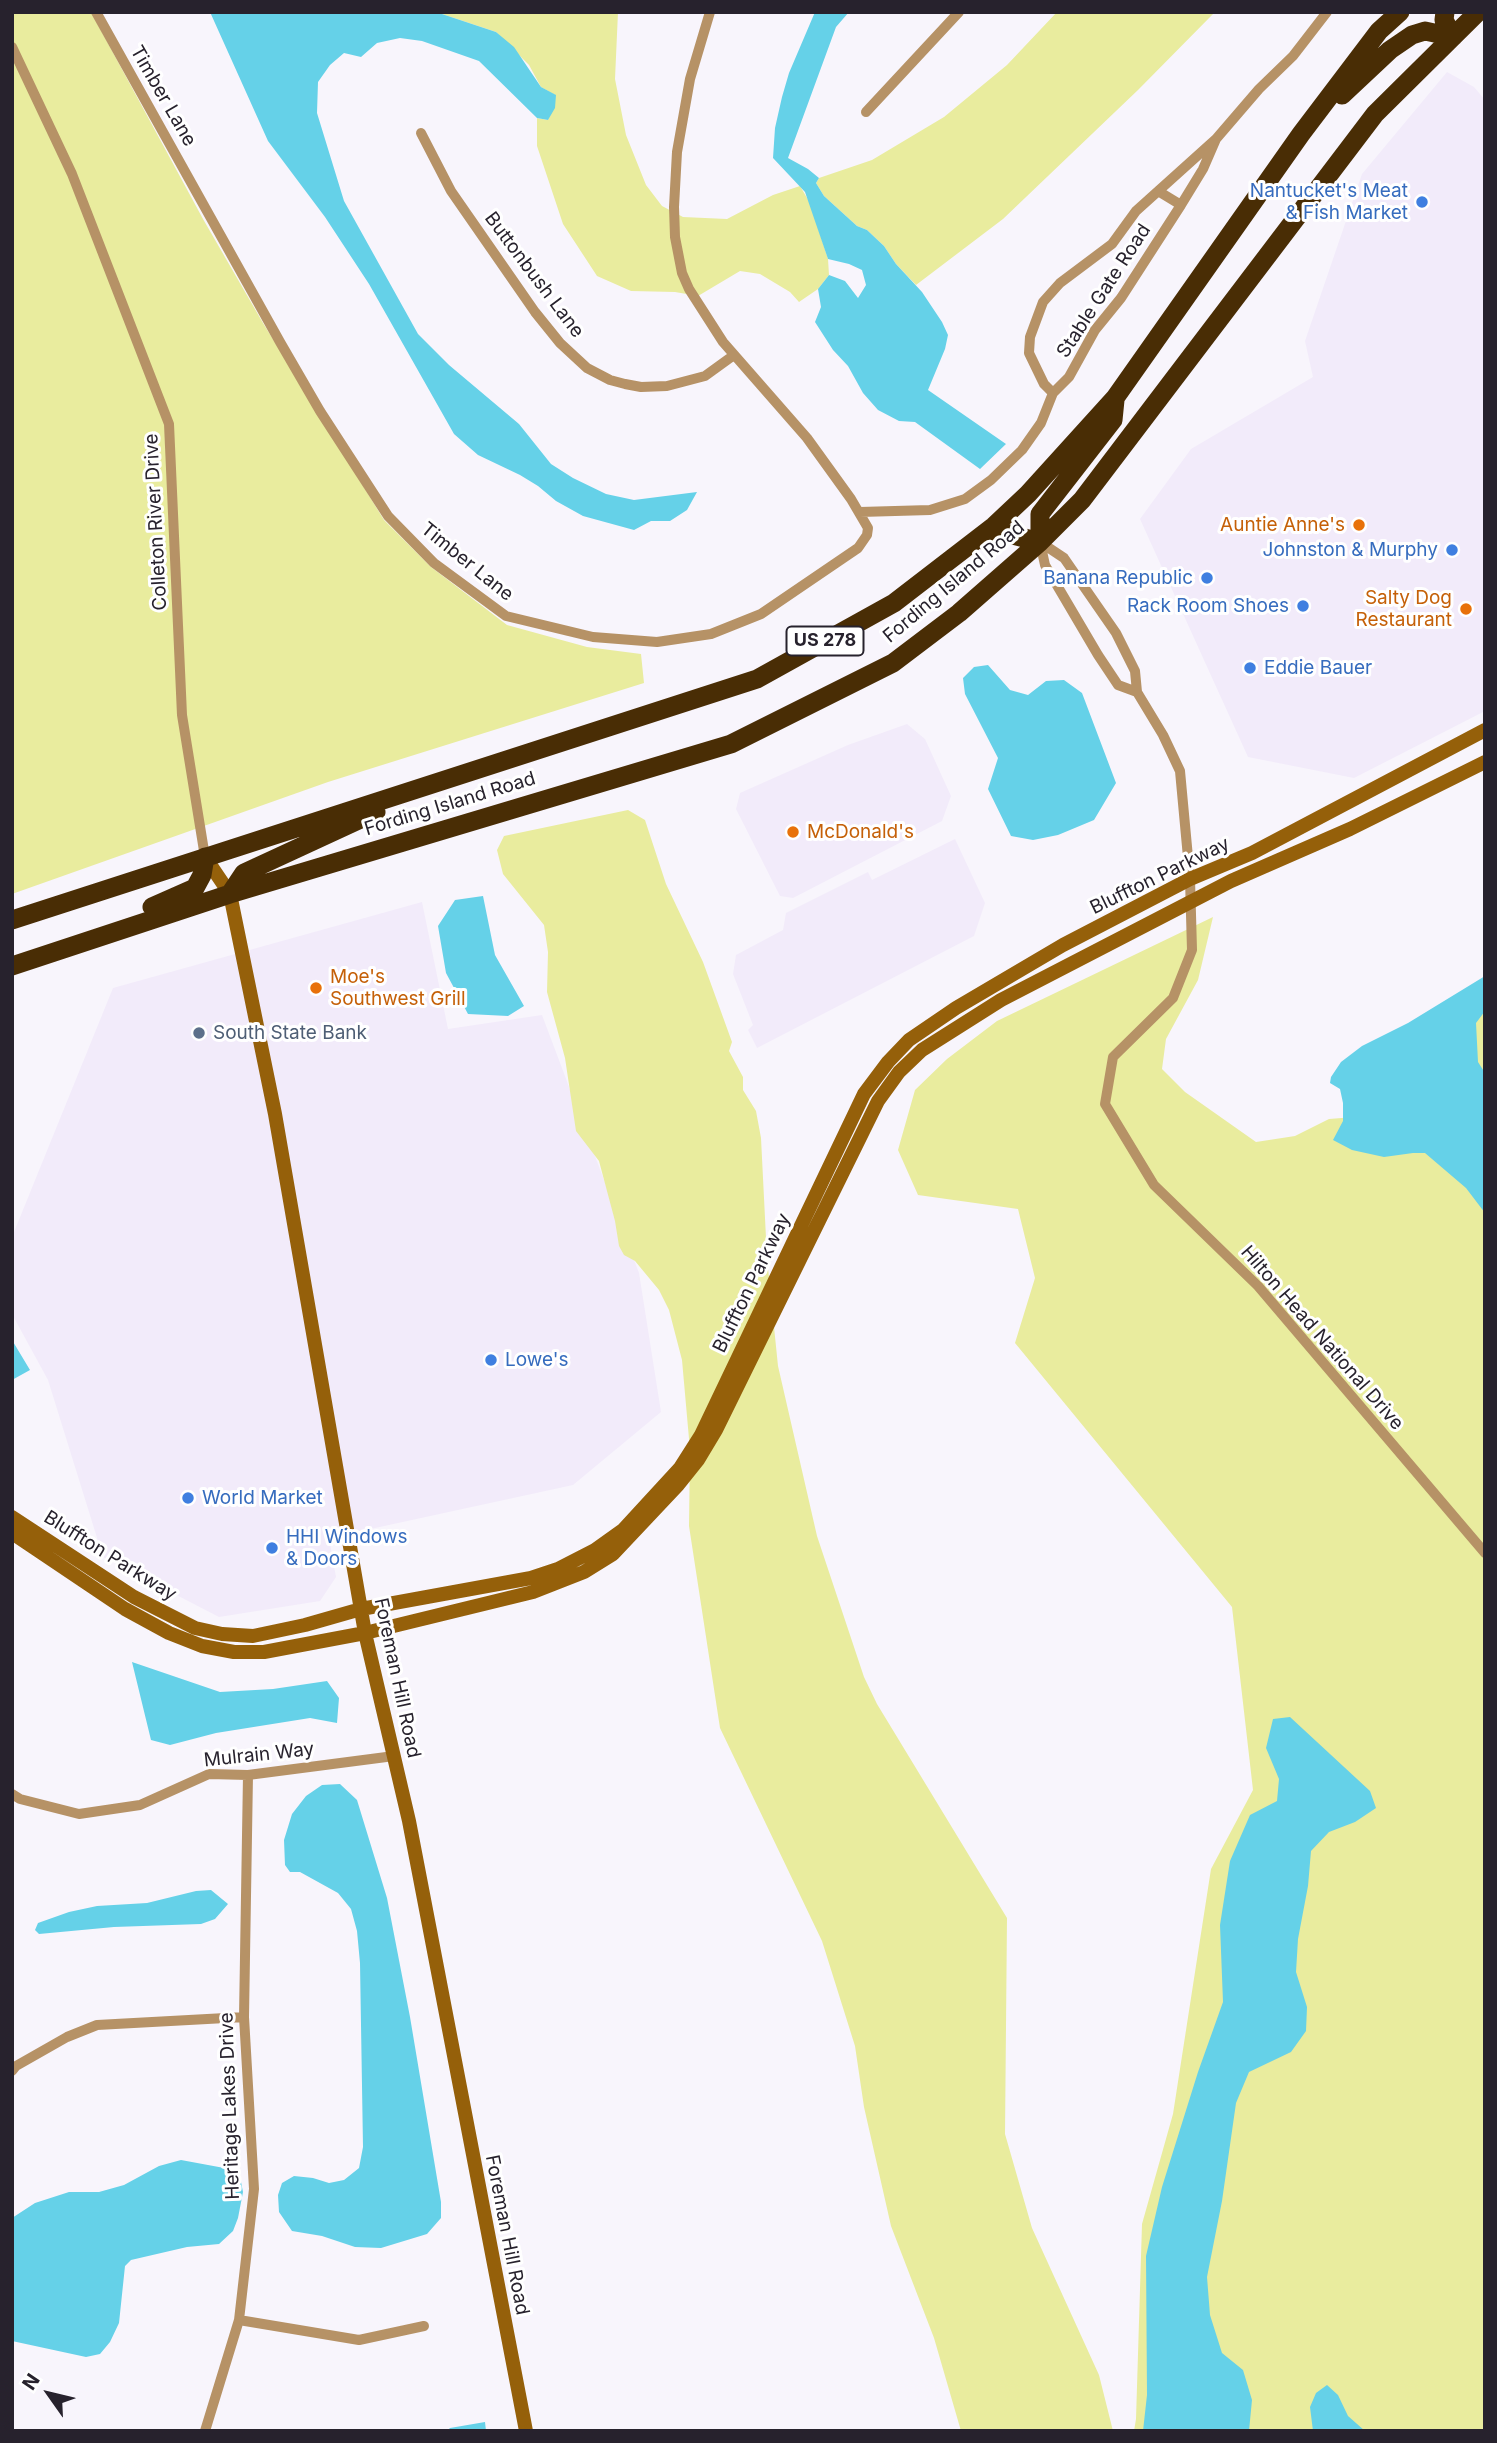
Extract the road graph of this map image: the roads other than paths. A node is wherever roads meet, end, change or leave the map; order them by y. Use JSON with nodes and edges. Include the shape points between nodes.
{"nodes":[{"id":1,"x":96,"y":12,"type":"edge"},
{"id":2,"x":710,"y":12,"type":"edge"},
{"id":3,"x":959,"y":12,"type":"edge"},
{"id":4,"x":1327,"y":12,"type":"edge"},
{"id":5,"x":1400,"y":12,"type":"edge"},
{"id":6,"x":1445,"y":12,"type":"edge"},
{"id":7,"x":1478,"y":12,"type":"edge"},
{"id":8,"x":1453,"y":37,"type":"junction"},
{"id":9,"x":12,"y":47,"type":"edge"},
{"id":10,"x":866,"y":112,"type":"dead end"},
{"id":11,"x":421,"y":134,"type":"dead end"},
{"id":12,"x":1301,"y":134,"type":"junction"},
{"id":13,"x":1216,"y":139,"type":"junction"},
{"id":14,"x":1158,"y":191,"type":"junction"},
{"id":15,"x":1181,"y":205,"type":"junction"},
{"id":16,"x":734,"y":355,"type":"junction"},
{"id":17,"x":1053,"y":393,"type":"junction"},
{"id":18,"x":1115,"y":398,"type":"junction"},
{"id":19,"x":860,"y":512,"type":"junction"},
{"id":20,"x":1040,"y":542,"type":"junction"},
{"id":21,"x":969,"y":546,"type":"junction"},
{"id":22,"x":1091,"y":597,"type":"junction"},
{"id":23,"x":1071,"y":608,"type":"junction"},
{"id":24,"x":1138,"y":692,"type":"junction"},
{"id":25,"x":1485,"y":730,"type":"edge"},
{"id":26,"x":1485,"y":762,"type":"edge"},
{"id":27,"x":457,"y":775,"type":"junction"},
{"id":28,"x":205,"y":857,"type":"junction"},
{"id":29,"x":1190,"y":879,"type":"junction"},
{"id":30,"x":230,"y":894,"type":"junction"},
{"id":31,"x":1191,"y":901,"type":"junction"},
{"id":32,"x":12,"y":920,"type":"edge"},
{"id":33,"x":12,"y":965,"type":"edge"},
{"id":34,"x":12,"y":1517,"type":"edge"},
{"id":35,"x":12,"y":1533,"type":"edge"},
{"id":36,"x":1485,"y":1553,"type":"edge"},
{"id":37,"x":362,"y":1609,"type":"junction"},
{"id":38,"x":365,"y":1633,"type":"junction"},
{"id":39,"x":394,"y":1756,"type":"junction"},
{"id":40,"x":248,"y":1775,"type":"junction"},
{"id":41,"x":12,"y":1794,"type":"edge"},
{"id":42,"x":244,"y":2017,"type":"junction"},
{"id":43,"x":12,"y":2071,"type":"edge"},
{"id":44,"x":239,"y":2320,"type":"junction"},
{"id":45,"x":424,"y":2326,"type":"dead end"},
{"id":46,"x":205,"y":2431,"type":"edge"},
{"id":47,"x":526,"y":2431,"type":"edge"}],
"edges":[{"from":1,"to":19,"type":"street","name":"Timber Lane","via":[[280,342],[371,492],[434,563],[498,612],[554,629],[627,641],[711,634],[761,614],[858,548],[868,528]]},
{"from":2,"to":16,"type":"street","via":[[680,129],[676,246],[689,289]]},
{"from":3,"to":10,"type":"street"},
{"from":4,"to":13,"type":"street","name":"Stable Gate Road"},
{"from":5,"to":12,"type":"highway","name":"Fording Island Road","number":"US 278","via":[[1379,31]]},
{"from":6,"to":8,"type":"highway"},
{"from":7,"to":8,"type":"highway","name":"Fording Island Road","number":"US 278"},
{"from":8,"to":12,"type":"highway","via":[[1424,31],[1412,34]]},
{"from":8,"to":20,"type":"highway","name":"Fording Island Road","number":"US 278","via":[[1376,114],[1082,500]]},
{"from":9,"to":28,"type":"street","name":"Colleton River Drive","via":[[72,174],[169,424],[182,715]]},
{"from":11,"to":16,"type":"street","name":"Buttonbush Lane","via":[[451,191],[535,312],[587,368],[625,384],[667,386],[705,376]]},
{"from":12,"to":18,"type":"highway","name":"Fording Island Road","number":"US 278"},
{"from":13,"to":14,"type":"street","name":"Stable Gate Road"},
{"from":13,"to":15,"type":"street","name":"Stable Gate Road"},
{"from":14,"to":15,"type":"street"},
{"from":14,"to":17,"type":"street","name":"Stable Gate Road","via":[[1136,211],[1112,244],[1060,283],[1044,302],[1030,337],[1029,353]]},
{"from":15,"to":17,"type":"street","name":"Stable Gate Road","via":[[1069,377]]},
{"from":16,"to":19,"type":"street","via":[[807,438]]},
{"from":17,"to":19,"type":"street","name":"Stable Gate Road","via":[[1041,423],[1022,450],[965,499],[930,510]]},
{"from":18,"to":20,"type":"highway","via":[[1113,419],[1040,514]]},
{"from":18,"to":21,"type":"highway","name":"Fording Island Road","number":"US 278","via":[[1028,494]]},
{"from":20,"to":21,"type":"highway","via":[[1005,533]]},
{"from":20,"to":22,"type":"street","name":"Hilton Head National Drive","via":[[1064,558]]},
{"from":20,"to":23,"type":"street","name":"Hilton Head National Drive","via":[[1045,565]]},
{"from":20,"to":30,"type":"highway","name":"Fording Island Road","number":"US 278","via":[[893,663],[732,744]]},
{"from":21,"to":27,"type":"highway","name":"Fording Island Road","number":"US 278","via":[[894,603],[757,679]]},
{"from":22,"to":23,"type":"street"},
{"from":22,"to":24,"type":"street","name":"Hilton Head National Drive","via":[[1135,671]]},
{"from":23,"to":24,"type":"street","name":"Hilton Head National Drive","via":[[1118,685]]},
{"from":24,"to":29,"type":"street","name":"Hilton Head National Drive","via":[[1180,771]]},
{"from":25,"to":29,"type":"main road","name":"Bluffton Parkway","via":[[1252,853]]},
{"from":26,"to":31,"type":"main road","name":"Bluffton Parkway"},
{"from":27,"to":28,"type":"highway","name":"Fording Island Road","number":"US 278"},
{"from":27,"to":30,"type":"highway","via":[[244,873]]},
{"from":28,"to":30,"type":"main road","name":"Foreman Hill Road"},
{"from":28,"to":32,"type":"highway","name":"Fording Island Road","number":"US 278"},
{"from":28,"to":33,"type":"highway","via":[[195,888]]},
{"from":29,"to":31,"type":"street","name":"Hilton Head National Drive"},
{"from":29,"to":37,"type":"main road","name":"Bluffton Parkway","via":[[956,1008],[909,1040],[888,1062],[864,1094],[701,1435],[680,1468],[623,1530],[595,1550],[531,1578]]},
{"from":30,"to":33,"type":"highway","name":"Fording Island Road","number":"US 278"},
{"from":30,"to":37,"type":"main road","name":"Foreman Hill Road","via":[[275,1114]]},
{"from":31,"to":36,"type":"street","name":"Hilton Head National Drive","via":[[1192,950],[1173,998],[1113,1057],[1105,1104],[1154,1185],[1258,1286]]},
{"from":31,"to":38,"type":"main road","name":"Bluffton Parkway","via":[[1000,1000],[931,1044],[899,1072],[878,1101],[716,1430],[678,1486],[613,1554],[584,1572],[533,1592]]},
{"from":34,"to":37,"type":"main road","name":"Bluffton Parkway","via":[[134,1597],[195,1628],[253,1636]]},
{"from":35,"to":38,"type":"main road","name":"Bluffton Parkway","via":[[125,1609],[202,1646],[264,1652]]},
{"from":37,"to":38,"type":"main road","name":"Foreman Hill Road"},
{"from":38,"to":39,"type":"main road","name":"Foreman Hill Road"},
{"from":39,"to":40,"type":"street","name":"Mulrain Way"},
{"from":39,"to":47,"type":"main road","name":"Foreman Hill Road"},
{"from":40,"to":41,"type":"street","name":"Mulrain Way","via":[[209,1774],[140,1805],[79,1814]]},
{"from":40,"to":42,"type":"street","name":"Heritage Lakes Drive"},
{"from":42,"to":43,"type":"street","via":[[97,2025],[66,2037]]},
{"from":42,"to":44,"type":"street","name":"Heritage Lakes Drive","via":[[254,2189]]},
{"from":44,"to":45,"type":"street","via":[[359,2340]]},
{"from":44,"to":46,"type":"street","name":"Heritage Lakes Drive"}]}
